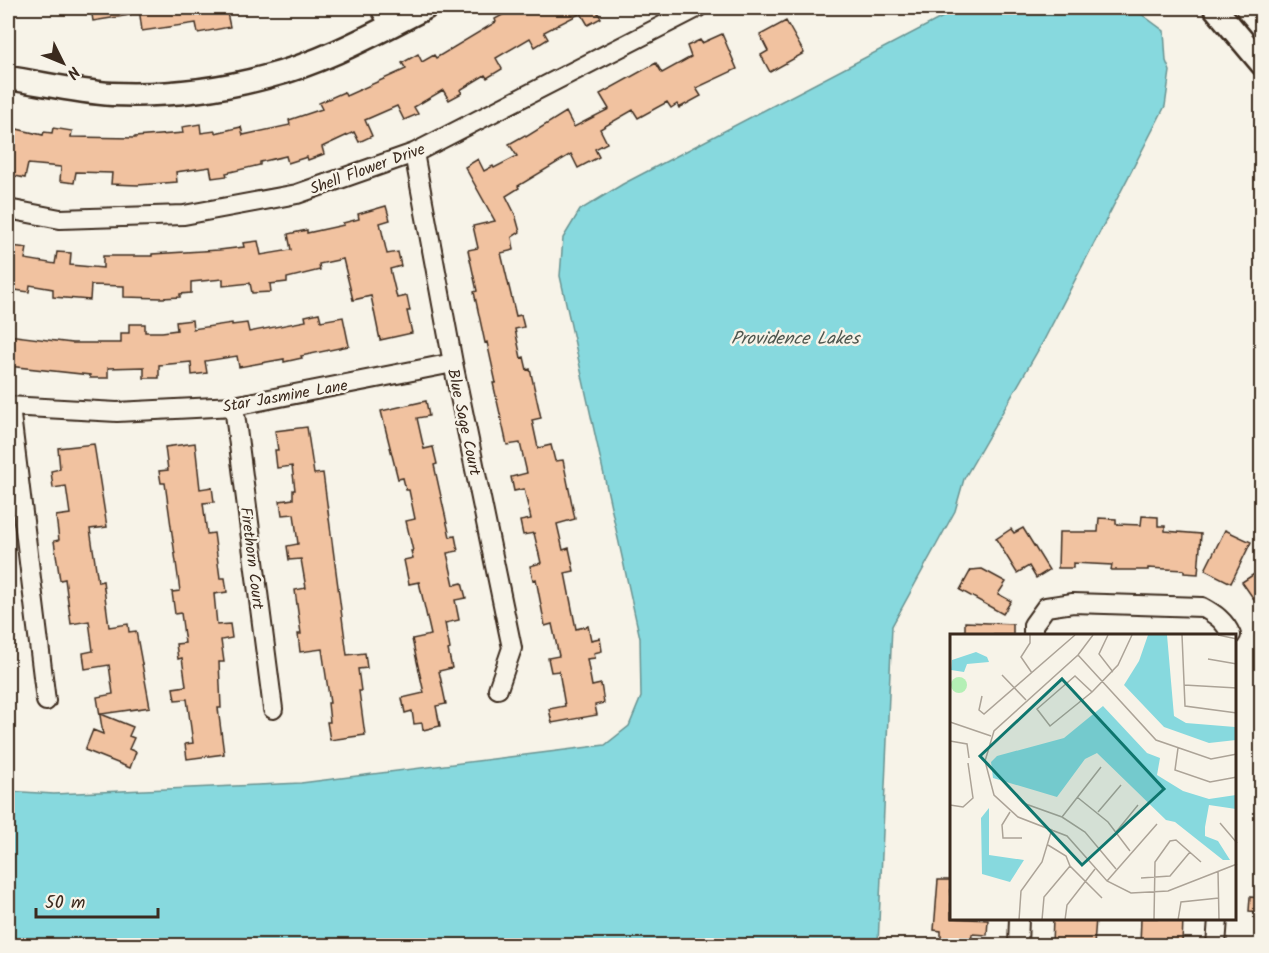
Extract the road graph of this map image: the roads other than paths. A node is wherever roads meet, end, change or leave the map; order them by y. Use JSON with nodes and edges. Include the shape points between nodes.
{"nodes":[{"id":1,"x":425,"y":8,"type":"edge"},
{"id":2,"x":697,"y":8,"type":"edge"},
{"id":3,"x":1219,"y":9,"type":"edge"},
{"id":4,"x":385,"y":16,"type":"edge"},
{"id":5,"x":1262,"y":64,"type":"edge"},
{"id":6,"x":8,"y":78,"type":"edge"},
{"id":7,"x":414,"y":153,"type":"junction"},
{"id":8,"x":8,"y":209,"type":"edge"},
{"id":9,"x":453,"y":363,"type":"junction"},
{"id":10,"x":9,"y":406,"type":"edge"},
{"id":11,"x":234,"y":406,"type":"junction"},
{"id":12,"x":1033,"y":634,"type":"edge"},
{"id":13,"x":1231,"y":634,"type":"edge"},
{"id":14,"x":498,"y":689,"type":"dead end"},
{"id":15,"x":46,"y":701,"type":"dead end"},
{"id":16,"x":273,"y":709,"type":"dead end"},
{"id":17,"x":1019,"y":920,"type":"edge"},
{"id":18,"x":1218,"y":920,"type":"edge"},
{"id":19,"x":1018,"y":945,"type":"edge"},
{"id":20,"x":1216,"y":945,"type":"edge"}],
"edges":[{"from":1,"to":4,"type":"street"},
{"from":2,"to":7,"type":"street","name":"Shell Flower Drive"},
{"from":3,"to":5,"type":"street"},
{"from":4,"to":6,"type":"street","via":[[359,41],[299,67],[218,86],[110,94]]},
{"from":7,"to":8,"type":"street","name":"Shell Flower Drive","via":[[297,194],[184,215],[60,219]]},
{"from":7,"to":9,"type":"street","name":"Blue Sage Court"},
{"from":9,"to":11,"type":"street","name":"Star Jasmine Lane"},
{"from":9,"to":14,"type":"street","name":"Blue Sage Court","via":[[512,648]]},
{"from":10,"to":11,"type":"street","name":"Star Jasmine Lane","via":[[117,412]]},
{"from":10,"to":15,"type":"street"},
{"from":11,"to":16,"type":"street","name":"Firethorn Court"},
{"from":12,"to":13,"type":"street","via":[[1033,625],[1046,607],[1073,603],[1202,607],[1227,625]]},
{"from":17,"to":19,"type":"street"},
{"from":18,"to":20,"type":"street"}]}
